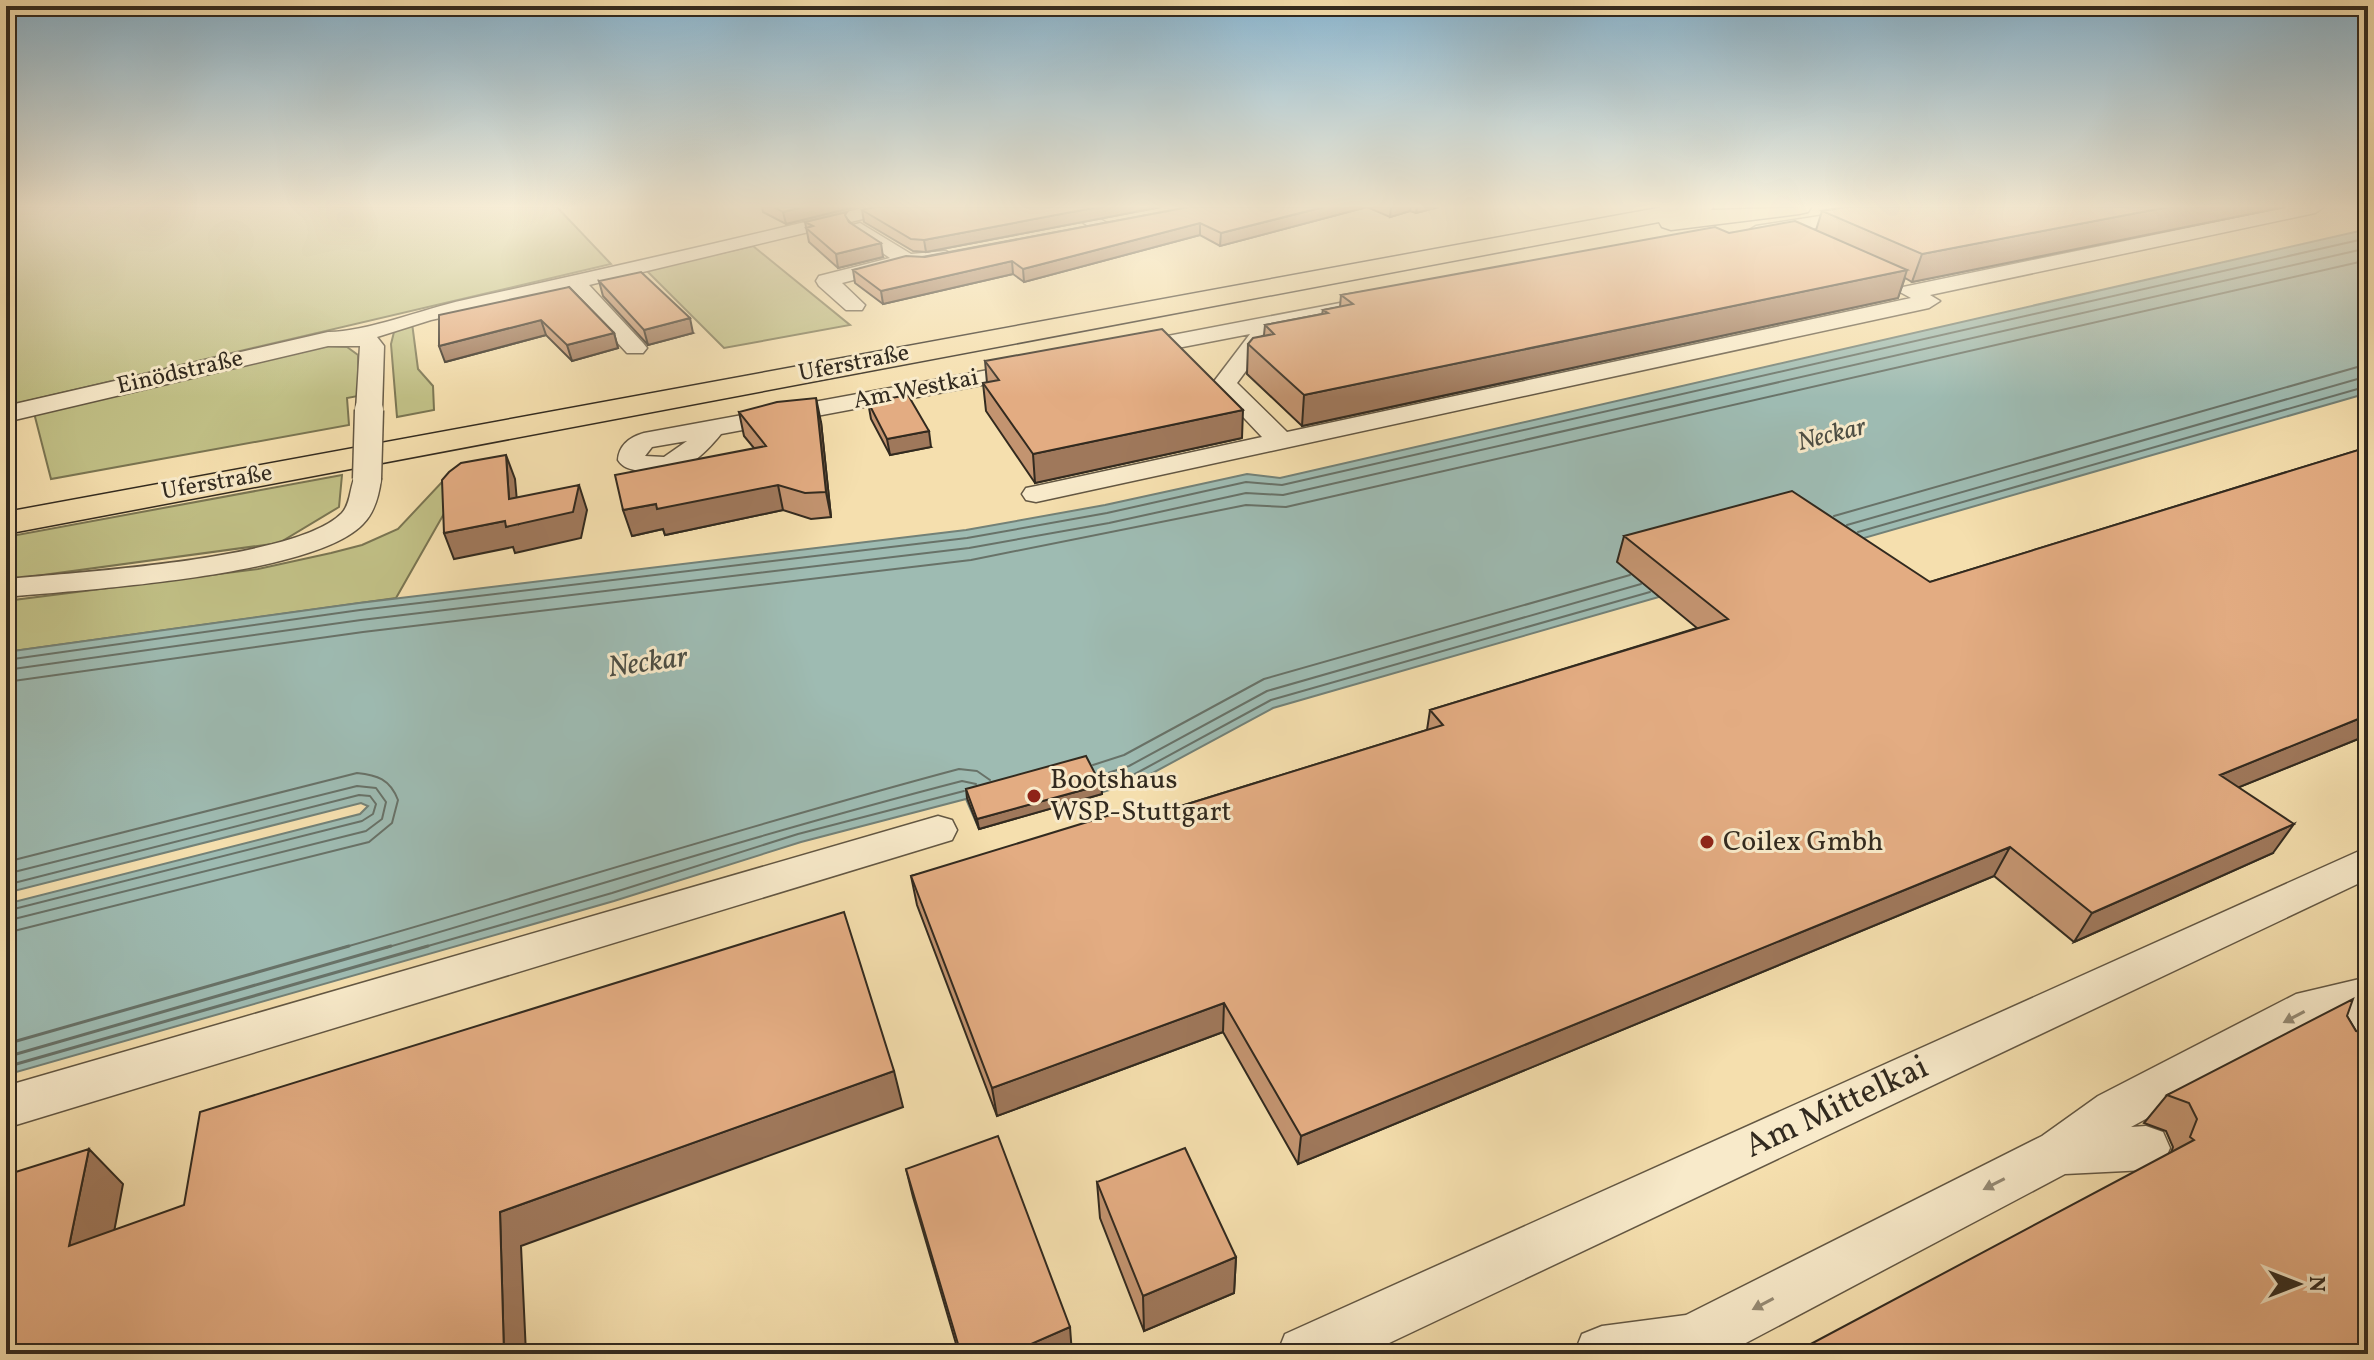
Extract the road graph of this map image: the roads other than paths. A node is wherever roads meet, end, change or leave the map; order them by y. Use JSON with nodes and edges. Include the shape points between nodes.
{"nodes":[{"id":1,"x":622,"y":270,"type":"edge"},
{"id":2,"x":867,"y":270,"type":"edge"},
{"id":3,"x":1304,"y":270,"type":"edge"},
{"id":4,"x":1325,"y":270,"type":"edge"},
{"id":5,"x":2001,"y":270,"type":"edge"},
{"id":6,"x":574,"y":282,"type":"junction"},
{"id":7,"x":1390,"y":301,"type":"edge"},
{"id":8,"x":854,"y":305,"type":"dead end"},
{"id":9,"x":1269,"y":324,"type":"junction"},
{"id":10,"x":354,"y":337,"type":"junction"},
{"id":11,"x":635,"y":348,"type":"dead end"},
{"id":12,"x":1102,"y":355,"type":"edge"},
{"id":13,"x":1056,"y":364,"type":"edge"},
{"id":14,"x":6,"y":414,"type":"edge"},
{"id":15,"x":712,"y":429,"type":"dead end"},
{"id":16,"x":1283,"y":443,"type":"junction"},
{"id":17,"x":1036,"y":494,"type":"dead end"},
{"id":18,"x":6,"y":502,"type":"edge"},
{"id":19,"x":6,"y":526,"type":"edge"},
{"id":20,"x":6,"y":588,"type":"edge"},
{"id":21,"x":938,"y":830,"type":"dead end"},
{"id":22,"x":2368,"y":862,"type":"edge"},
{"id":23,"x":2368,"y":995,"type":"edge"},
{"id":24,"x":6,"y":1107,"type":"edge"},
{"id":25,"x":2146,"y":1148,"type":"dead end"},
{"id":26,"x":2059,"y":1152,"type":"junction"},
{"id":27,"x":1686,"y":1348,"type":"edge"},
{"id":28,"x":1305,"y":1354,"type":"edge"},
{"id":29,"x":1602,"y":1354,"type":"edge"}],
"edges":[{"from":1,"to":6,"type":"street","name":"Einödstraße"},
{"from":2,"to":8,"type":"street","via":[[827,281]]},
{"from":3,"to":18,"type":"highway","name":"Uferstraße"},
{"from":4,"to":19,"type":"highway","name":"Uferstraße"},
{"from":5,"to":16,"type":"street","via":[[1905,290],[1929,301]]},
{"from":6,"to":10,"type":"street","name":"Einödstraße","via":[[417,317]]},
{"from":6,"to":11,"type":"street"},
{"from":7,"to":9,"type":"street"},
{"from":9,"to":12,"type":"street"},
{"from":9,"to":16,"type":"street","via":[[1224,384]]},
{"from":10,"to":14,"type":"street","name":"Einödstraße"},
{"from":10,"to":20,"type":"street","bridge":true,"via":[[367,339],[372,346],[367,479],[364,500],[352,519],[294,549],[214,564]]},
{"from":13,"to":15,"type":"street","name":"Am Westkai"},
{"from":16,"to":17,"type":"street"},
{"from":21,"to":24,"type":"street"},
{"from":22,"to":28,"type":"street","name":"Am Mittelkai"},
{"from":23,"to":26,"type":"street","one_way":true,"via":[[2312,1007],[2115,1111]]},
{"from":25,"to":26,"type":"street"},
{"from":26,"to":27,"type":"street","one_way":true},
{"from":27,"to":29,"type":"street"}]}
